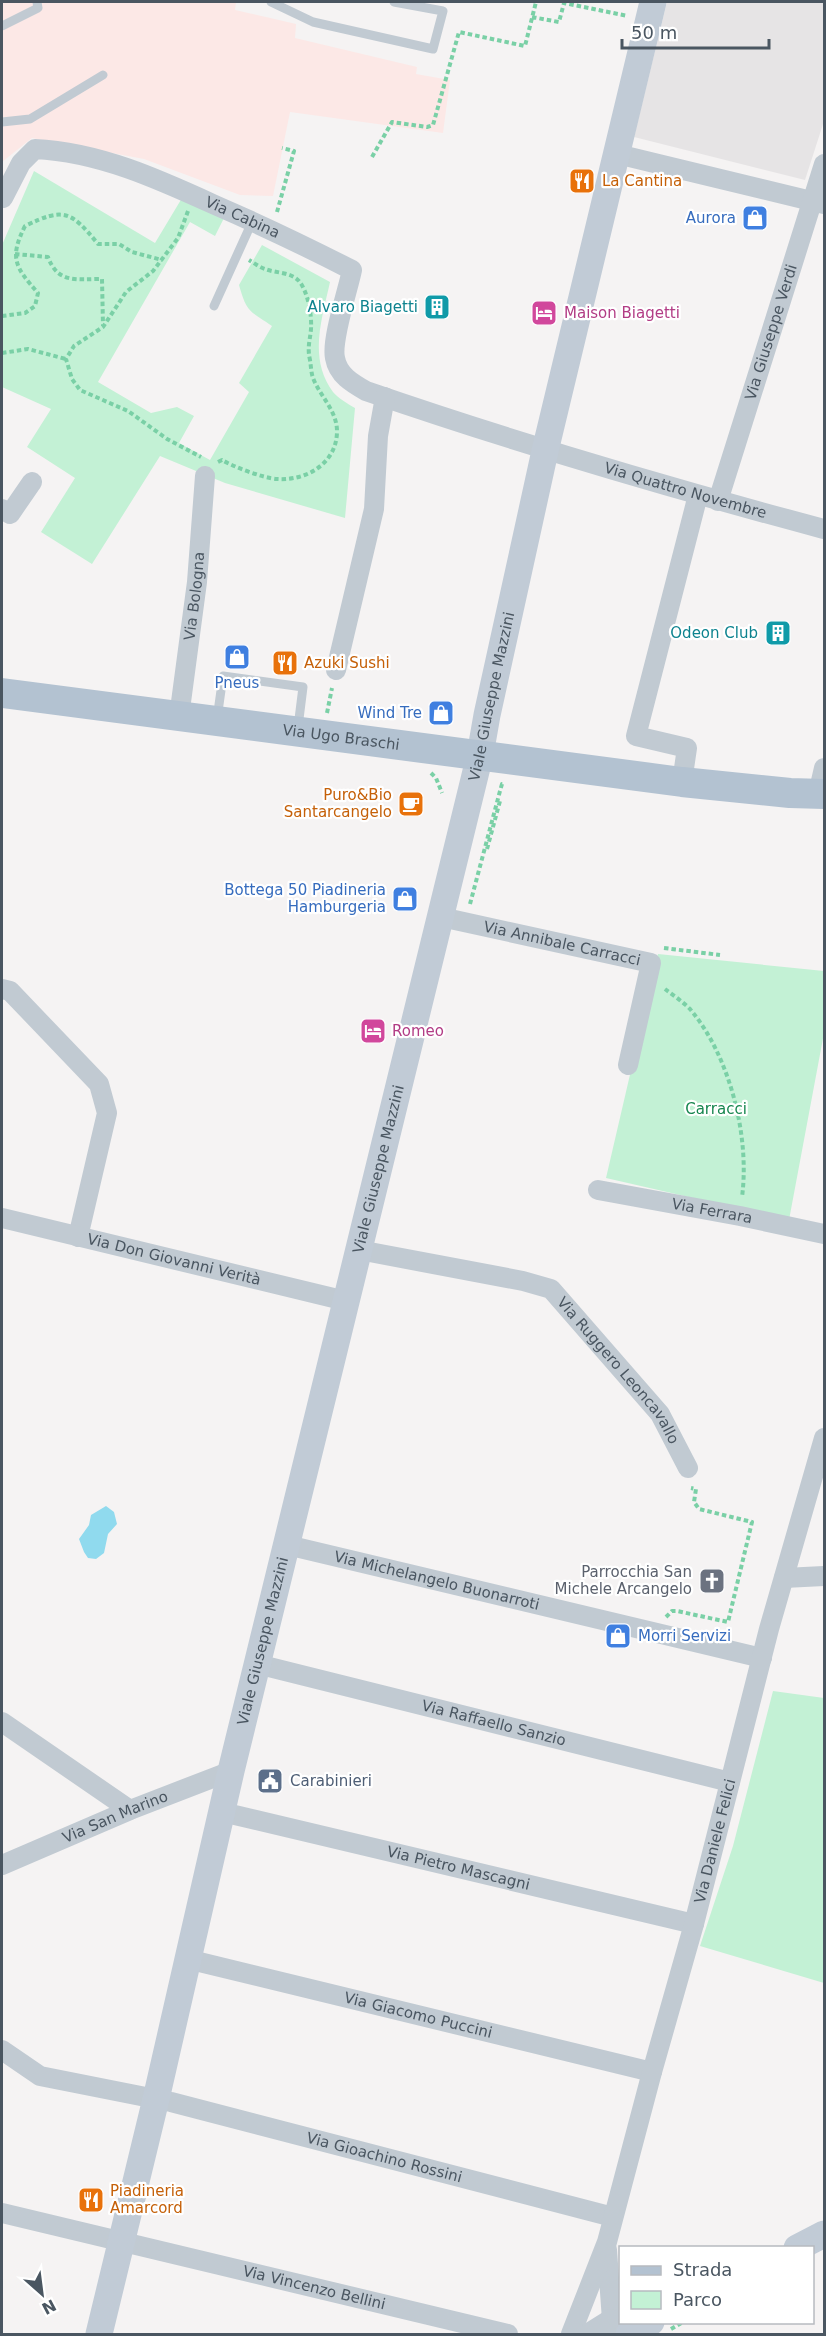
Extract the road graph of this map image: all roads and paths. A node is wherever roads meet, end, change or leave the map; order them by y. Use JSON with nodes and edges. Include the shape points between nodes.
{"nodes":[{"id":1,"x":37,"y":2,"type":"edge"},
{"id":2,"x":271,"y":2,"type":"edge"},
{"id":3,"x":394,"y":2,"type":"edge"},
{"id":4,"x":536,"y":2,"type":"edge"},
{"id":5,"x":651,"y":11,"type":"edge"},
{"id":6,"x":532,"y":17,"type":"junction"},
{"id":7,"x":2,"y":26,"type":"edge"},
{"id":8,"x":103,"y":75,"type":"dead end"},
{"id":9,"x":2,"y":122,"type":"edge"},
{"id":10,"x":282,"y":148,"type":"dead end"},
{"id":11,"x":617,"y":154,"type":"junction"},
{"id":12,"x":372,"y":157,"type":"dead end"},
{"id":13,"x":825,"y":164,"type":"edge"},
{"id":14,"x":3,"y":198,"type":"dead end"},
{"id":15,"x":818,"y":202,"type":"edge"},
{"id":16,"x":197,"y":216,"type":"dead end"},
{"id":17,"x":252,"y":222,"type":"junction"},
{"id":18,"x":272,"y":231,"type":"junction"},
{"id":19,"x":238,"y":253,"type":"junction"},
{"id":20,"x":15,"y":254,"type":"junction"},
{"id":21,"x":162,"y":260,"type":"junction"},
{"id":22,"x":214,"y":306,"type":"dead end"},
{"id":23,"x":2,"y":316,"type":"edge"},
{"id":24,"x":103,"y":327,"type":"junction"},
{"id":25,"x":2,"y":354,"type":"edge"},
{"id":26,"x":66,"y":359,"type":"junction"},
{"id":27,"x":385,"y":397,"type":"junction"},
{"id":28,"x":545,"y":451,"type":"junction"},
{"id":29,"x":209,"y":467,"type":"junction"},
{"id":30,"x":32,"y":482,"type":"dead end"},
{"id":31,"x":698,"y":495,"type":"junction"},
{"id":32,"x":718,"y":501,"type":"junction"},
{"id":33,"x":2,"y":509,"type":"edge"},
{"id":34,"x":825,"y":529,"type":"edge"},
{"id":35,"x":336,"y":669,"type":"joint"},
{"id":36,"x":2,"y":693,"type":"edge"},
{"id":37,"x":179,"y":717,"type":"junction"},
{"id":38,"x":217,"y":722,"type":"junction"},
{"id":39,"x":310,"y":734,"type":"junction"},
{"id":40,"x":480,"y":755,"type":"junction"},
{"id":41,"x":682,"y":782,"type":"junction"},
{"id":42,"x":508,"y":783,"type":"dead end"},
{"id":43,"x":822,"y":785,"type":"edge"},
{"id":44,"x":500,"y":801,"type":"dead end"},
{"id":45,"x":441,"y":917,"type":"junction"},
{"id":46,"x":720,"y":955,"type":"dead end"},
{"id":47,"x":650,"y":966,"type":"junction"},
{"id":48,"x":2,"y":989,"type":"edge"},
{"id":49,"x":628,"y":1065,"type":"dead end"},
{"id":50,"x":598,"y":1191,"type":"dead end"},
{"id":51,"x":740,"y":1216,"type":"junction"},
{"id":52,"x":2,"y":1218,"type":"edge"},
{"id":53,"x":825,"y":1234,"type":"edge"},
{"id":54,"x":78,"y":1237,"type":"junction"},
{"id":55,"x":359,"y":1250,"type":"junction"},
{"id":56,"x":346,"y":1301,"type":"junction"},
{"id":57,"x":825,"y":1438,"type":"edge"},
{"id":58,"x":688,"y":1468,"type":"joint"},
{"id":59,"x":287,"y":1545,"type":"junction"},
{"id":60,"x":825,"y":1576,"type":"edge"},
{"id":61,"x":784,"y":1578,"type":"junction"},
{"id":62,"x":728,"y":1622,"type":"dead end"},
{"id":63,"x":762,"y":1658,"type":"junction"},
{"id":64,"x":257,"y":1664,"type":"junction"},
{"id":65,"x":2,"y":1722,"type":"edge"},
{"id":66,"x":231,"y":1772,"type":"junction"},
{"id":67,"x":730,"y":1782,"type":"junction"},
{"id":68,"x":130,"y":1810,"type":"junction"},
{"id":69,"x":222,"y":1812,"type":"junction"},
{"id":70,"x":2,"y":1865,"type":"edge"},
{"id":71,"x":694,"y":1924,"type":"junction"},
{"id":72,"x":187,"y":1959,"type":"junction"},
{"id":73,"x":2,"y":2050,"type":"edge"},
{"id":74,"x":652,"y":2072,"type":"junction"},
{"id":75,"x":156,"y":2099,"type":"junction"},
{"id":76,"x":2,"y":2213,"type":"edge"},
{"id":77,"x":613,"y":2217,"type":"junction"},
{"id":78,"x":825,"y":2234,"type":"edge"},
{"id":79,"x":121,"y":2241,"type":"junction"},
{"id":80,"x":607,"y":2242,"type":"junction"},
{"id":81,"x":799,"y":2246,"type":"edge"},
{"id":82,"x":642,"y":2324,"type":"edge"},
{"id":83,"x":618,"y":2329,"type":"edge"},
{"id":84,"x":99,"y":2334,"type":"edge"},
{"id":85,"x":508,"y":2334,"type":"edge"},
{"id":86,"x":583,"y":2334,"type":"edge"}],
"edges":[{"from":1,"to":7,"type":"lane","via":[[38,8]]},
{"from":2,"to":3,"type":"lane","via":[[313,22],[433,49],[443,11]]},
{"from":4,"to":6,"type":"path"},
{"from":5,"to":6,"type":"path","via":[[564,3],[560,22]]},
{"from":5,"to":11,"type":"street","name":"Viale Giuseppe Mazzini"},
{"from":6,"to":12,"type":"path","via":[[525,46],[459,32],[433,125],[392,122]]},
{"from":8,"to":9,"type":"lane","via":[[30,119]]},
{"from":10,"to":18,"type":"path","via":[[294,151]]},
{"from":11,"to":15,"type":"street"},
{"from":11,"to":28,"type":"street","name":"Viale Giuseppe Mazzini"},
{"from":13,"to":15,"type":"street","name":"Via Giuseppe Verdi"},
{"from":14,"to":17,"type":"street","name":"Via Cabina","via":[[21,163],[35,149],[64,151],[146,173]]},
{"from":15,"to":32,"type":"street","name":"Via Giuseppe Verdi"},
{"from":16,"to":21,"type":"path","via":[[188,211],[178,238]]},
{"from":17,"to":18,"type":"street","name":"Via Cabina"},
{"from":17,"to":19,"type":"lane"},
{"from":18,"to":27,"type":"street","name":"Via Cabina","via":[[352,270],[334,357],[340,372],[351,383]]},
{"from":19,"to":22,"type":"lane"},
{"from":19,"to":29,"type":"path","via":[[263,269],[298,281],[308,300],[311,328],[307,347],[313,377],[334,415],[335,447],[327,461],[298,478],[276,479],[222,460]]},
{"from":20,"to":21,"type":"path","via":[[25,226],[50,214],[68,215],[81,223],[98,244],[119,244]]},
{"from":20,"to":23,"type":"path","via":[[18,266],[38,293],[35,306],[25,313]]},
{"from":20,"to":24,"type":"path","via":[[48,256],[52,269],[62,278],[102,279]]},
{"from":21,"to":24,"type":"path","via":[[126,292]]},
{"from":24,"to":26,"type":"path","via":[[74,346]]},
{"from":25,"to":26,"type":"path","via":[[28,349]]},
{"from":26,"to":29,"type":"path","via":[[72,380],[80,390],[128,411]]},
{"from":27,"to":28,"type":"street","name":"Via Cabina"},
{"from":27,"to":35,"type":"street","via":[[378,436],[374,508]]},
{"from":28,"to":31,"type":"street","name":"Via Quattro Novembre"},
{"from":28,"to":40,"type":"street","name":"Viale Giuseppe Mazzini"},
{"from":29,"to":37,"type":"street","name":"Via Bologna"},
{"from":30,"to":33,"type":"street","via":[[10,514]]},
{"from":31,"to":32,"type":"street","name":"Via Quattro Novembre"},
{"from":31,"to":41,"type":"street","via":[[636,736],[687,748]]},
{"from":32,"to":34,"type":"street","name":"Via Quattro Novembre"},
{"from":35,"to":39,"type":"path"},
{"from":36,"to":37,"type":"main road","name":"Via Ugo Braschi"},
{"from":37,"to":38,"type":"main road","name":"Via Ugo Braschi"},
{"from":38,"to":39,"type":"main road","name":"Via Ugo Braschi"},
{"from":38,"to":39,"type":"lane","via":[[223,676],[303,687]]},
{"from":39,"to":40,"type":"main road","name":"Via Ugo Braschi"},
{"from":40,"to":41,"type":"main road","name":"Via Ugo Braschi"},
{"from":40,"to":45,"type":"street","name":"Viale Giuseppe Mazzini"},
{"from":41,"to":43,"type":"main road","name":"Via Ugo Braschi","via":[[790,793]]},
{"from":42,"to":44,"type":"path","via":[[502,784],[469,910]]},
{"from":45,"to":47,"type":"street","name":"Via Annibale Carracci"},
{"from":45,"to":55,"type":"street","name":"Viale Giuseppe Mazzini"},
{"from":46,"to":47,"type":"path","via":[[652,947]]},
{"from":47,"to":49,"type":"street","name":"Via Annibale Carracci"},
{"from":47,"to":51,"type":"path","via":[[663,987],[690,1009],[707,1034],[734,1094],[745,1158]]},
{"from":48,"to":54,"type":"street","via":[[10,991],[99,1084],[107,1113]]},
{"from":50,"to":51,"type":"street","name":"Via Ferrara"},
{"from":51,"to":53,"type":"street","name":"Via Ferrara"},
{"from":52,"to":54,"type":"street","name":"Via Don Giovanni Verità"},
{"from":54,"to":56,"type":"street","name":"Via Don Giovanni Verità"},
{"from":55,"to":56,"type":"street","name":"Viale Giuseppe Mazzini"},
{"from":55,"to":58,"type":"street","name":"Via Ruggero Leoncavallo","via":[[551,1289],[660,1414]]},
{"from":56,"to":59,"type":"street","name":"Viale Giuseppe Mazzini"},
{"from":57,"to":61,"type":"street","name":"Via Daniele Felici"},
{"from":58,"to":62,"type":"path","via":[[683,1487],[696,1489],[694,1502],[699,1509],[752,1522]]},
{"from":59,"to":63,"type":"street","name":"Via Michelangelo Buonarroti"},
{"from":59,"to":64,"type":"street","name":"Viale Giuseppe Mazzini"},
{"from":60,"to":61,"type":"street"},
{"from":61,"to":63,"type":"street","name":"Via Daniele Felici"},
{"from":63,"to":67,"type":"street","name":"Via Daniele Felici"},
{"from":64,"to":66,"type":"street","name":"Viale Giuseppe Mazzini"},
{"from":64,"to":67,"type":"street","name":"Via Raffaello Sanzio"},
{"from":65,"to":68,"type":"street"},
{"from":66,"to":68,"type":"street","name":"Via San Marino"},
{"from":66,"to":69,"type":"street","name":"Viale Giuseppe Mazzini"},
{"from":67,"to":71,"type":"street","name":"Via Daniele Felici"},
{"from":68,"to":70,"type":"street","name":"Via San Marino"},
{"from":69,"to":71,"type":"street","name":"Via Pietro Mascagni"},
{"from":69,"to":72,"type":"street","name":"Viale Giuseppe Mazzini"},
{"from":71,"to":74,"type":"street","name":"Via Daniele Felici"},
{"from":72,"to":74,"type":"street","name":"Via Giacomo Puccini"},
{"from":72,"to":75,"type":"street","name":"Viale Giuseppe Mazzini"},
{"from":73,"to":75,"type":"street","name":"Via Gioachino Rossini","via":[[40,2076]]},
{"from":74,"to":77,"type":"street","name":"Via Daniele Felici"},
{"from":75,"to":77,"type":"street","name":"Via Gioachino Rossini"},
{"from":75,"to":79,"type":"street","name":"Viale Giuseppe Mazzini"},
{"from":76,"to":79,"type":"street","name":"Via Vincenzo Bellini"},
{"from":77,"to":80,"type":"street","name":"Via Daniele Felici"},
{"from":78,"to":81,"type":"street"},
{"from":79,"to":84,"type":"street","name":"Viale Giuseppe Mazzini"},
{"from":79,"to":85,"type":"street","name":"Via Vincenzo Bellini"},
{"from":80,"to":83,"type":"street","name":"Via Daniele Felici"},
{"from":80,"to":86,"type":"street","name":"Via Daniele Felici"},
{"from":82,"to":83,"type":"street"},
{"from":83,"to":86,"type":"street","name":"Via Daniele Felici"}]}
